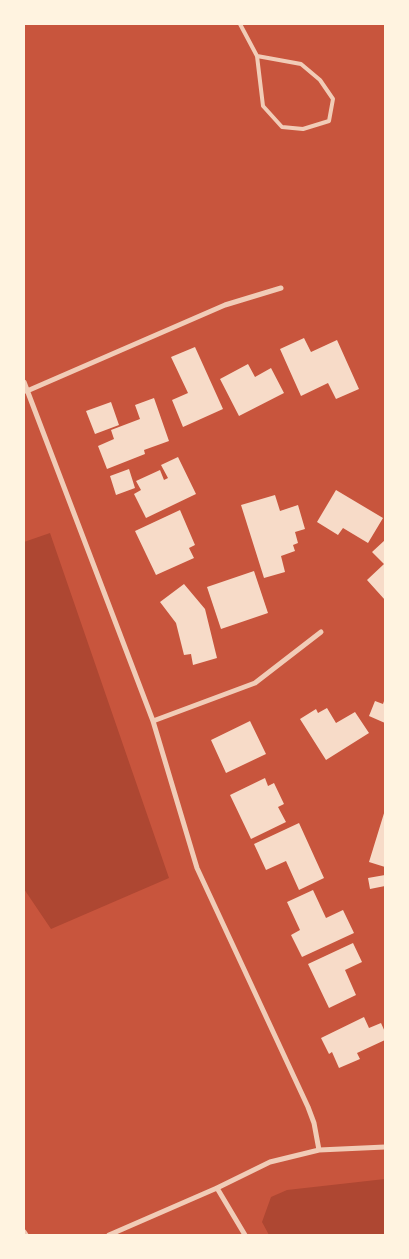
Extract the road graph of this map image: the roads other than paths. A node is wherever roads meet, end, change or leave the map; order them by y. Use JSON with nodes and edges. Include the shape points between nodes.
{"nodes":[{"id":1,"x":240,"y":24,"type":"edge"},
{"id":2,"x":257,"y":56,"type":"junction"},
{"id":3,"x":281,"y":288,"type":"dead end"},
{"id":4,"x":24,"y":382,"type":"edge"},
{"id":5,"x":25,"y":391,"type":"edge"},
{"id":6,"x":321,"y":632,"type":"dead end"},
{"id":7,"x":153,"y":722,"type":"junction"},
{"id":8,"x":385,"y":1147,"type":"edge"},
{"id":9,"x":319,"y":1150,"type":"junction"},
{"id":10,"x":217,"y":1188,"type":"junction"},
{"id":11,"x":24,"y":1232,"type":"edge"},
{"id":12,"x":26,"y":1235,"type":"edge"},
{"id":13,"x":109,"y":1235,"type":"edge"},
{"id":14,"x":245,"y":1235,"type":"edge"}],
"edges":[{"from":1,"to":2,"type":"lane"},
{"from":2,"to":2,"type":"lane","via":[[301,64],[320,80],[333,99],[329,121],[303,129],[282,128],[263,106]]},
{"from":3,"to":5,"type":"street","via":[[225,305]]},
{"from":4,"to":5,"type":"street"},
{"from":5,"to":7,"type":"street"},
{"from":6,"to":7,"type":"street","via":[[255,682]]},
{"from":7,"to":9,"type":"street","via":[[197,868],[308,1107]]},
{"from":8,"to":9,"type":"street"},
{"from":9,"to":10,"type":"street","via":[[270,1162]]},
{"from":10,"to":13,"type":"street"},
{"from":10,"to":14,"type":"street"},
{"from":11,"to":12,"type":"street"}]}
